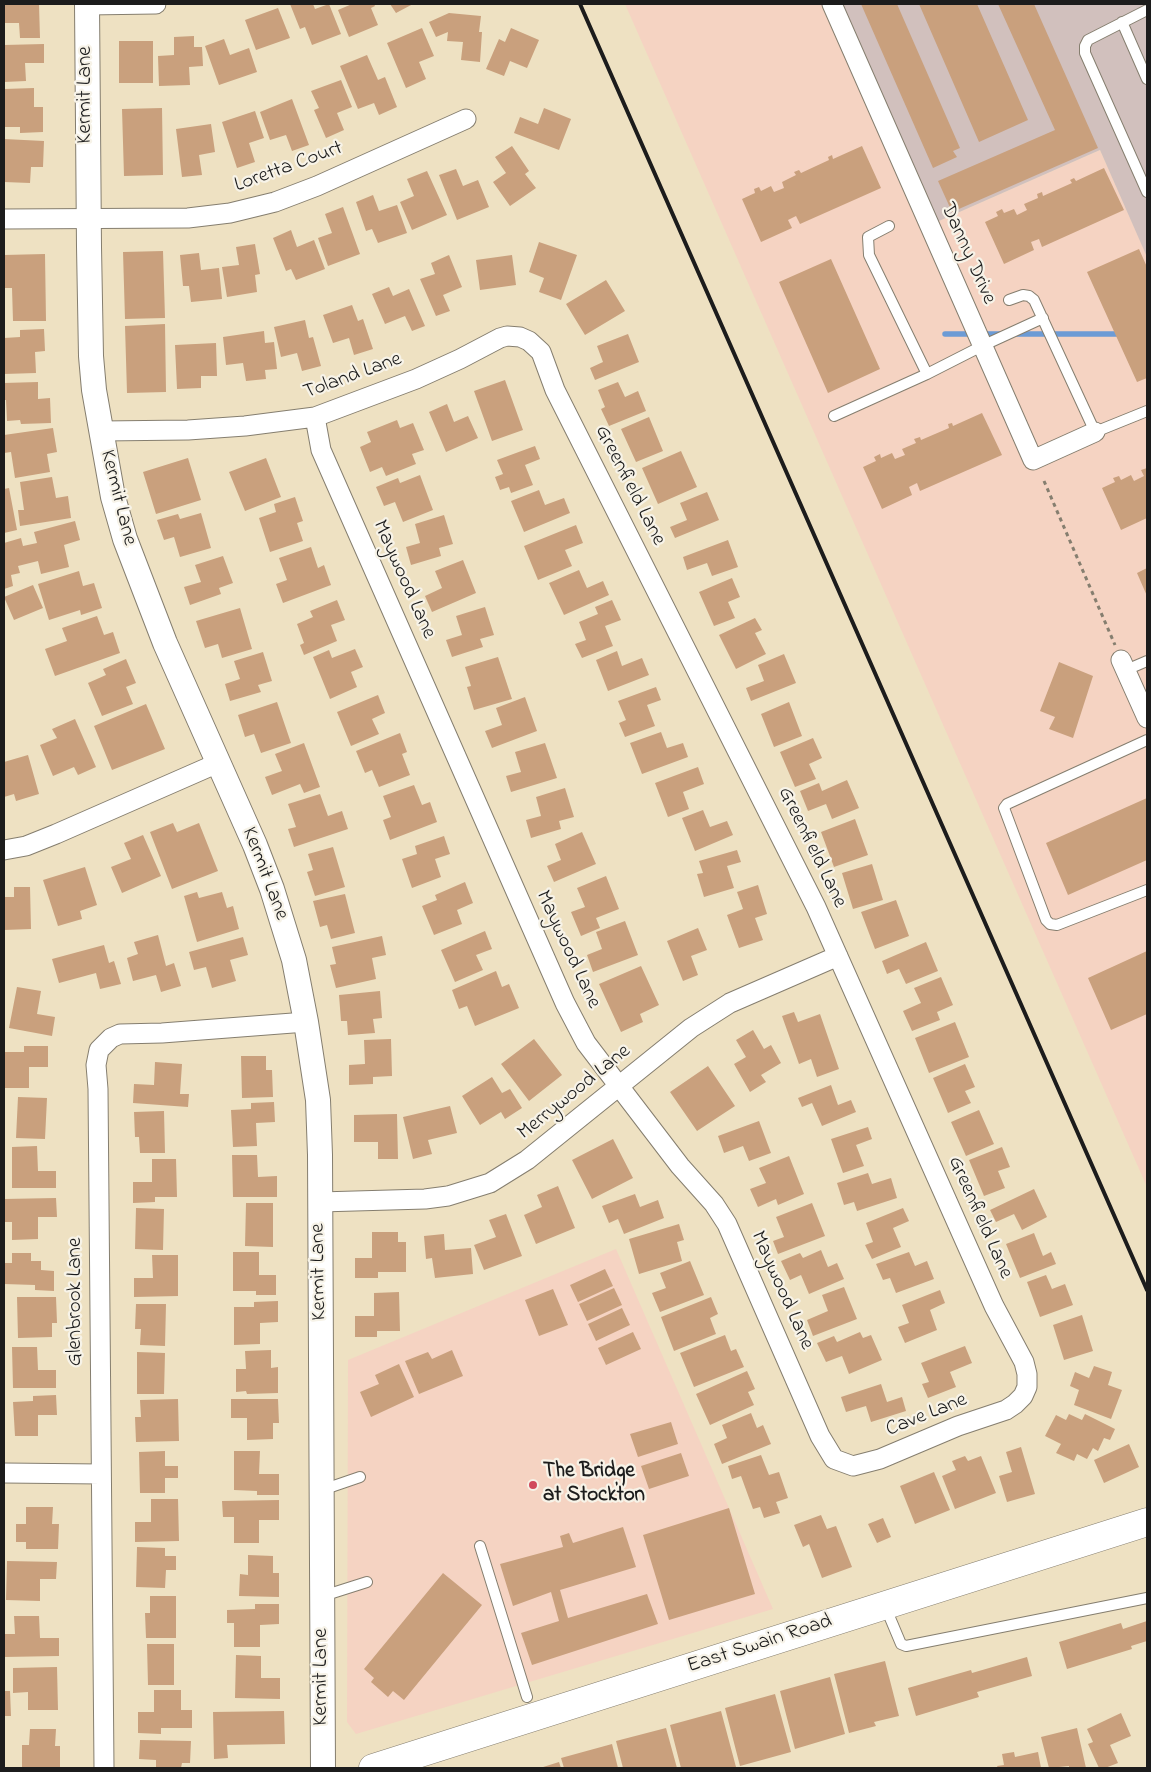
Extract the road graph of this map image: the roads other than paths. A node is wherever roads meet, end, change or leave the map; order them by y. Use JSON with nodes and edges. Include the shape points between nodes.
{"nodes":[{"id":1,"x":156,"y":4,"type":"edge"},
{"id":2,"x":832,"y":4,"type":"edge"},
{"id":3,"x":87,"y":5,"type":"edge"},
{"id":4,"x":1147,"y":10,"type":"edge"},
{"id":5,"x":1122,"y":22,"type":"junction"},
{"id":6,"x":1147,"y":79,"type":"edge"},
{"id":7,"x":466,"y":119,"type":"dead end"},
{"id":8,"x":1147,"y":189,"type":"edge"},
{"id":9,"x":88,"y":218,"type":"junction"},
{"id":10,"x":4,"y":219,"type":"edge"},
{"id":11,"x":888,"y":226,"type":"dead end"},
{"id":12,"x":1009,"y":300,"type":"dead end"},
{"id":13,"x":1043,"y":318,"type":"junction"},
{"id":14,"x":520,"y":337,"type":"joint"},
{"id":15,"x":982,"y":346,"type":"junction"},
{"id":16,"x":927,"y":374,"type":"junction"},
{"id":17,"x":1147,"y":410,"type":"edge"},
{"id":18,"x":834,"y":416,"type":"dead end"},
{"id":19,"x":315,"y":417,"type":"junction"},
{"id":20,"x":102,"y":431,"type":"junction"},
{"id":21,"x":1095,"y":432,"type":"junction"},
{"id":22,"x":1147,"y":661,"type":"edge"},
{"id":23,"x":1124,"y":665,"type":"joint"},
{"id":24,"x":1147,"y":718,"type":"edge"},
{"id":25,"x":1147,"y":740,"type":"edge"},
{"id":26,"x":218,"y":763,"type":"junction"},
{"id":27,"x":4,"y":850,"type":"edge"},
{"id":28,"x":1147,"y":890,"type":"edge"},
{"id":29,"x":838,"y":956,"type":"junction"},
{"id":30,"x":306,"y":1022,"type":"junction"},
{"id":31,"x":619,"y":1087,"type":"junction"},
{"id":32,"x":320,"y":1202,"type":"junction"},
{"id":33,"x":1023,"y":1396,"type":"joint"},
{"id":34,"x":843,"y":1464,"type":"joint"},
{"id":35,"x":4,"y":1473,"type":"edge"},
{"id":36,"x":102,"y":1474,"type":"junction"},
{"id":37,"x":360,"y":1477,"type":"dead end"},
{"id":38,"x":322,"y":1490,"type":"junction"},
{"id":39,"x":1147,"y":1522,"type":"edge"},
{"id":40,"x":480,"y":1546,"type":"dead end"},
{"id":41,"x":368,"y":1582,"type":"dead end"},
{"id":42,"x":324,"y":1596,"type":"junction"},
{"id":43,"x":1147,"y":1598,"type":"edge"},
{"id":44,"x":884,"y":1606,"type":"junction"},
{"id":45,"x":527,"y":1697,"type":"dead end"},
{"id":46,"x":104,"y":1768,"type":"edge"},
{"id":47,"x":324,"y":1768,"type":"edge"},
{"id":48,"x":373,"y":1768,"type":"edge"}],
"edges":[{"from":1,"to":3,"type":"street"},
{"from":2,"to":15,"type":"street","name":"Danny Drive"},
{"from":3,"to":9,"type":"street","name":"Kermit Lane"},
{"from":4,"to":5,"type":"lane"},
{"from":5,"to":6,"type":"lane"},
{"from":5,"to":8,"type":"lane","via":[[1088,40],[1085,53]]},
{"from":7,"to":9,"type":"street","name":"Loretta Court","via":[[275,202],[230,213],[188,218]]},
{"from":9,"to":10,"type":"street","name":"Loretta Court"},
{"from":9,"to":20,"type":"street","name":"Kermit Lane","via":[[91,356]]},
{"from":11,"to":16,"type":"lane","via":[[868,237],[869,255]]},
{"from":12,"to":13,"type":"lane","via":[[1029,296]]},
{"from":13,"to":15,"type":"lane"},
{"from":13,"to":21,"type":"lane"},
{"from":14,"to":19,"type":"street","name":"Toland Lane","via":[[500,338],[416,379]]},
{"from":14,"to":29,"type":"street","name":"Greenfield Lane","via":[[540,352],[555,390]]},
{"from":15,"to":16,"type":"lane"},
{"from":15,"to":21,"type":"street","name":"Danny Drive","via":[[1033,460]]},
{"from":16,"to":18,"type":"lane"},
{"from":17,"to":21,"type":"lane"},
{"from":19,"to":20,"type":"street","name":"Toland Lane","via":[[188,430]]},
{"from":19,"to":31,"type":"street","name":"Maywood Lane","via":[[321,450],[565,1004],[586,1043]]},
{"from":20,"to":26,"type":"street","name":"Kermit Lane","via":[[113,497],[125,539],[164,643]]},
{"from":22,"to":23,"type":"lane"},
{"from":23,"to":24,"type":"street"},
{"from":25,"to":28,"type":"lane","via":[[1004,808],[1050,924],[1057,925]]},
{"from":26,"to":27,"type":"street","via":[[56,834],[26,846]]},
{"from":26,"to":30,"type":"street","name":"Kermit Lane","via":[[272,889],[294,960]]},
{"from":29,"to":31,"type":"street","name":"Merrywood Lane","via":[[730,1003],[692,1028]]},
{"from":29,"to":33,"type":"street","name":"Greenfield Lane","via":[[994,1306],[1024,1362],[1027,1387]]},
{"from":30,"to":32,"type":"street","name":"Kermit Lane","via":[[318,1100]]},
{"from":30,"to":36,"type":"street","name":"Glenbrook Lane","via":[[120,1034],[99,1050],[96,1065]]},
{"from":31,"to":32,"type":"street","name":"Merrywood Lane","via":[[527,1160],[483,1185],[425,1199]]},
{"from":31,"to":34,"type":"street","name":"Maywood Lane","via":[[714,1204],[726,1224],[820,1436],[834,1459]]},
{"from":32,"to":38,"type":"street","name":"Kermit Lane"},
{"from":33,"to":34,"type":"street","name":"Cave Lane","via":[[1006,1410],[880,1459],[853,1466]]},
{"from":35,"to":36,"type":"street"},
{"from":36,"to":46,"type":"street","name":"Glenbrook Lane"},
{"from":37,"to":38,"type":"lane"},
{"from":38,"to":42,"type":"street","name":"Kermit Lane"},
{"from":39,"to":44,"type":"main road","name":"East Swain Road"},
{"from":40,"to":45,"type":"lane"},
{"from":41,"to":42,"type":"lane"},
{"from":42,"to":47,"type":"street","name":"Kermit Lane"},
{"from":43,"to":44,"type":"lane","via":[[906,1646],[900,1644]]},
{"from":44,"to":48,"type":"main road","name":"East Swain Road"}]}
